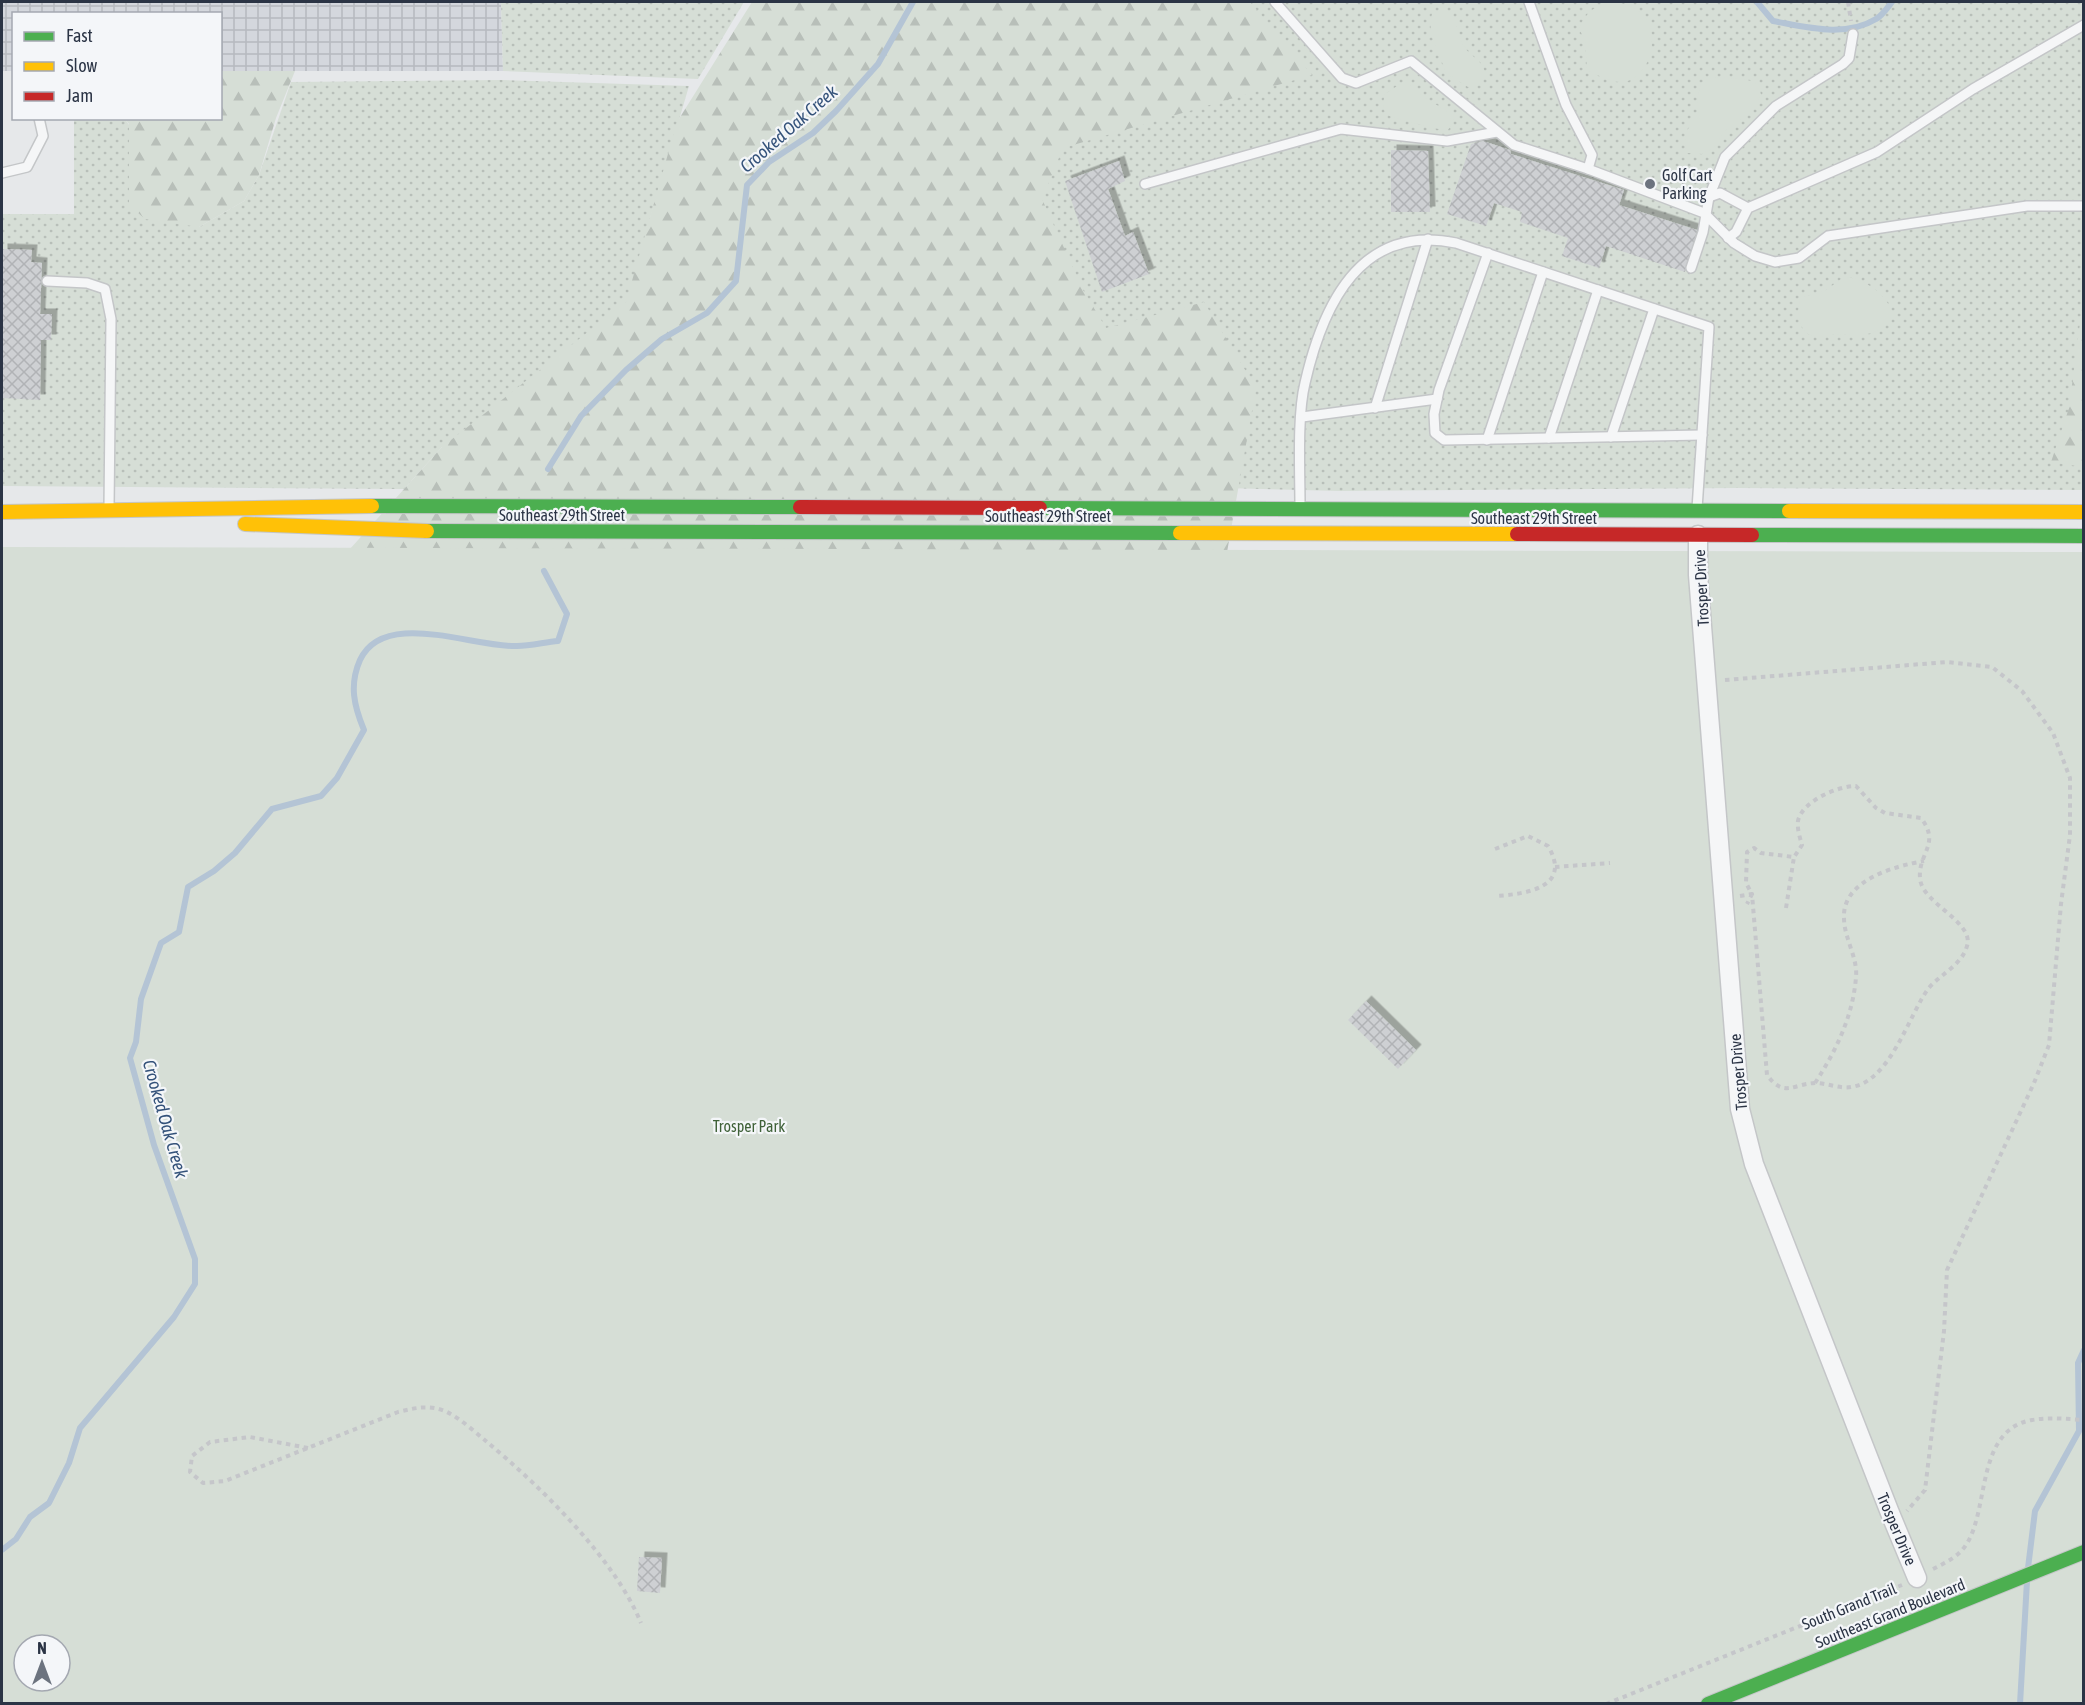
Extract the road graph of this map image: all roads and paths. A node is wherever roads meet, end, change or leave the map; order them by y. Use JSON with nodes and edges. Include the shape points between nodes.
{"nodes":[{"id":1,"x":1275,"y":2,"type":"edge"},
{"id":2,"x":1529,"y":2,"type":"edge"},
{"id":3,"x":2084,"y":25,"type":"edge"},
{"id":4,"x":1853,"y":34,"type":"dead end"},
{"id":5,"x":40,"y":120,"type":"edge"},
{"id":6,"x":1497,"y":132,"type":"junction"},
{"id":7,"x":1588,"y":169,"type":"junction"},
{"id":8,"x":2,"y":173,"type":"edge"},
{"id":9,"x":1717,"y":176,"type":"junction"},
{"id":10,"x":1145,"y":184,"type":"dead end"},
{"id":11,"x":1720,"y":193,"type":"junction"},
{"id":12,"x":1709,"y":197,"type":"junction"},
{"id":13,"x":2084,"y":206,"type":"edge"},
{"id":14,"x":1748,"y":208,"type":"junction"},
{"id":15,"x":1704,"y":213,"type":"junction"},
{"id":16,"x":1428,"y":238,"type":"junction"},
{"id":17,"x":1728,"y":238,"type":"junction"},
{"id":18,"x":1488,"y":254,"type":"junction"},
{"id":19,"x":1692,"y":268,"type":"dead end"},
{"id":20,"x":1544,"y":272,"type":"junction"},
{"id":21,"x":47,"y":281,"type":"dead end"},
{"id":22,"x":1598,"y":290,"type":"junction"},
{"id":23,"x":1654,"y":309,"type":"junction"},
{"id":24,"x":1437,"y":399,"type":"junction"},
{"id":25,"x":1375,"y":408,"type":"junction"},
{"id":26,"x":1302,"y":417,"type":"junction"},
{"id":27,"x":1702,"y":435,"type":"junction"},
{"id":28,"x":1611,"y":437,"type":"junction"},
{"id":29,"x":1549,"y":438,"type":"junction"},
{"id":30,"x":1487,"y":440,"type":"junction"},
{"id":31,"x":1300,"y":509,"type":"junction"},
{"id":32,"x":109,"y":511,"type":"junction"},
{"id":33,"x":1697,"y":511,"type":"junction"},
{"id":34,"x":7,"y":512,"type":"edge"},
{"id":35,"x":2084,"y":512,"type":"edge"},
{"id":36,"x":1299,"y":533,"type":"junction"},
{"id":37,"x":1698,"y":535,"type":"junction"},
{"id":38,"x":2084,"y":536,"type":"edge"},
{"id":39,"x":1707,"y":681,"type":"junction"},
{"id":40,"x":1495,"y":849,"type":"dead end"},
{"id":41,"x":1794,"y":857,"type":"junction"},
{"id":42,"x":1924,"y":861,"type":"junction"},
{"id":43,"x":1610,"y":863,"type":"dead end"},
{"id":44,"x":1554,"y":867,"type":"junction"},
{"id":45,"x":1752,"y":894,"type":"junction"},
{"id":46,"x":1496,"y":897,"type":"dead end"},
{"id":47,"x":1724,"y":898,"type":"junction"},
{"id":48,"x":1747,"y":904,"type":"dead end"},
{"id":49,"x":1786,"y":908,"type":"dead end"},
{"id":50,"x":1815,"y":1083,"type":"junction"},
{"id":51,"x":2084,"y":1420,"type":"edge"},
{"id":52,"x":308,"y":1448,"type":"junction"},
{"id":53,"x":1895,"y":1526,"type":"junction"},
{"id":54,"x":2084,"y":1552,"type":"edge"},
{"id":55,"x":1917,"y":1578,"type":"junction"},
{"id":56,"x":641,"y":1623,"type":"dead end"},
{"id":57,"x":1606,"y":1704,"type":"edge"},
{"id":58,"x":1708,"y":1704,"type":"edge"}],
"edges":[{"from":1,"to":6,"type":"lane","via":[[1342,78],[1356,83],[1411,61]]},
{"from":2,"to":7,"type":"lane","via":[[1566,105],[1592,155]]},
{"from":3,"to":14,"type":"lane","via":[[1973,89],[1877,152]]},
{"from":4,"to":9,"type":"lane","via":[[1849,58],[1776,106],[1725,157]]},
{"from":5,"to":8,"type":"lane","via":[[44,136],[27,167]]},
{"from":6,"to":7,"type":"lane","via":[[1514,145]]},
{"from":6,"to":10,"type":"lane","via":[[1447,141],[1341,129]]},
{"from":7,"to":15,"type":"lane"},
{"from":9,"to":11,"type":"lane"},
{"from":9,"to":12,"type":"lane"},
{"from":11,"to":12,"type":"lane"},
{"from":11,"to":14,"type":"lane"},
{"from":12,"to":15,"type":"lane"},
{"from":13,"to":17,"type":"lane","via":[[2027,206],[1828,236],[1799,258],[1775,262],[1755,256]]},
{"from":14,"to":17,"type":"lane","via":[[1736,232]]},
{"from":15,"to":17,"type":"lane"},
{"from":15,"to":19,"type":"lane"},
{"from":16,"to":18,"type":"lane"},
{"from":16,"to":25,"type":"lane"},
{"from":16,"to":26,"type":"lane","via":[[1402,241],[1381,249],[1350,275],[1327,316],[1304,384]]},
{"from":18,"to":20,"type":"lane"},
{"from":18,"to":24,"type":"lane"},
{"from":20,"to":22,"type":"lane"},
{"from":20,"to":30,"type":"lane"},
{"from":21,"to":32,"type":"lane","via":[[87,282],[105,289],[111,319]]},
{"from":22,"to":23,"type":"lane"},
{"from":22,"to":29,"type":"lane"},
{"from":23,"to":27,"type":"lane","via":[[1709,327]]},
{"from":23,"to":28,"type":"lane"},
{"from":24,"to":25,"type":"lane"},
{"from":24,"to":30,"type":"lane","via":[[1435,433],[1444,440]]},
{"from":25,"to":26,"type":"lane"},
{"from":26,"to":31,"type":"lane"},
{"from":27,"to":28,"type":"lane"},
{"from":27,"to":33,"type":"lane"},
{"from":28,"to":29,"type":"lane"},
{"from":29,"to":30,"type":"lane"},
{"from":31,"to":32,"type":"main road","name":"Southeast 29th Street","via":[[392,506]]},
{"from":31,"to":33,"type":"main road","name":"Southeast 29th Street"},
{"from":31,"to":36,"type":"lane"},
{"from":32,"to":34,"type":"main road","name":"Southeast 29th Street"},
{"from":33,"to":35,"type":"main road","name":"Southeast 29th Street"},
{"from":33,"to":37,"type":"main road"},
{"from":34,"to":36,"type":"main road","name":"Southeast 29th Street","via":[[394,531]]},
{"from":36,"to":37,"type":"main road","name":"Southeast 29th Street"},
{"from":37,"to":38,"type":"main road","name":"Southeast 29th Street"},
{"from":37,"to":39,"type":"street","name":"Trosper Drive"},
{"from":39,"to":47,"type":"street","name":"Trosper Drive"},
{"from":39,"to":53,"type":"path","via":[[1947,662],[1992,667],[2022,691],[2053,733],[2070,778],[2070,835],[2049,1045],[1947,1270],[1944,1331],[1925,1490]]},
{"from":40,"to":44,"type":"path","via":[[1528,836],[1548,846]]},
{"from":41,"to":42,"type":"path","via":[[1802,845],[1798,820],[1805,809],[1833,789],[1856,786],[1885,813],[1922,818],[1929,829]]},
{"from":41,"to":45,"type":"path","via":[[1761,853],[1754,848],[1747,852],[1746,883]]},
{"from":41,"to":49,"type":"path"},
{"from":42,"to":50,"type":"path","via":[[1900,865],[1877,875],[1857,889],[1846,904],[1843,917],[1857,974],[1842,1038]]},
{"from":42,"to":50,"type":"path","via":[[1920,878],[1925,892],[1966,933],[1968,945],[1926,992],[1900,1044],[1868,1080],[1852,1088]]},
{"from":43,"to":44,"type":"path"},
{"from":44,"to":46,"type":"path","via":[[1549,882],[1539,889]]},
{"from":45,"to":47,"type":"path"},
{"from":45,"to":48,"type":"path"},
{"from":45,"to":50,"type":"path","via":[[1767,1075],[1781,1088]]},
{"from":47,"to":53,"type":"street","name":"Trosper Drive","via":[[1740,1109],[1754,1164]]},
{"from":51,"to":55,"type":"path","name":"South Grand Trail","via":[[2031,1420],[2008,1433],[1990,1459],[1974,1527],[1965,1546],[1947,1562]]},
{"from":52,"to":52,"type":"path","via":[[250,1437],[210,1442],[192,1456],[190,1472],[203,1483],[225,1481]]},
{"from":52,"to":56,"type":"path","via":[[398,1412],[424,1406],[447,1412],[521,1470],[596,1552],[631,1599]]},
{"from":53,"to":55,"type":"street","name":"Trosper Drive"},
{"from":54,"to":58,"type":"main road","name":"Southeast Grand Boulevard"},
{"from":55,"to":57,"type":"path","name":"South Grand Trail"}]}
